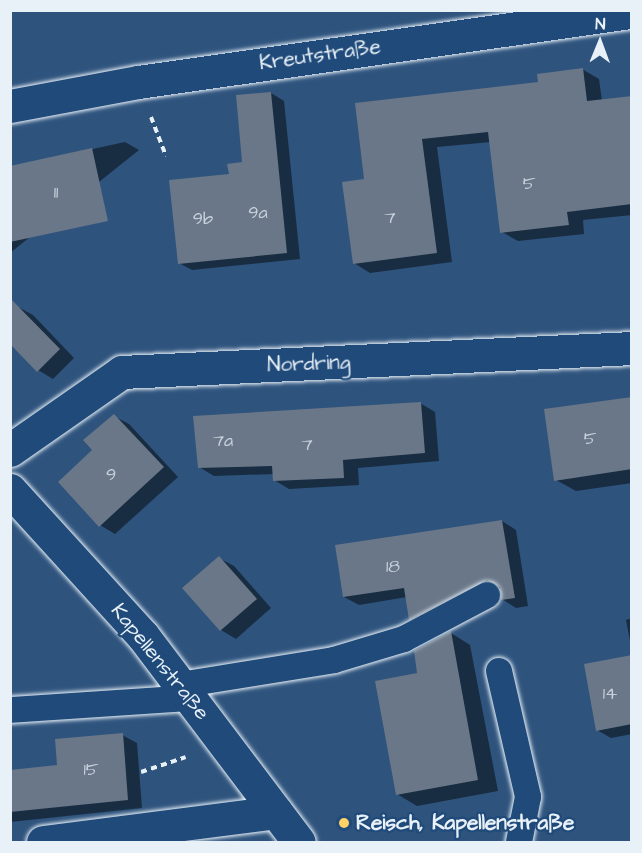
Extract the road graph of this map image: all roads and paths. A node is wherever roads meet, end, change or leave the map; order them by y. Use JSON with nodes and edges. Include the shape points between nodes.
{"nodes":[{"id":1,"x":632,"y":12,"type":"edge"},
{"id":2,"x":10,"y":106,"type":"edge"},
{"id":3,"x":632,"y":348,"type":"edge"},
{"id":4,"x":10,"y":450,"type":"edge"},
{"id":5,"x":10,"y":490,"type":"edge"},
{"id":6,"x":487,"y":595,"type":"dead end"},
{"id":7,"x":499,"y":671,"type":"dead end"},
{"id":8,"x":185,"y":692,"type":"junction"},
{"id":9,"x":10,"y":710,"type":"edge"},
{"id":10,"x":225,"y":744,"type":"junction"},
{"id":11,"x":141,"y":772,"type":"dead end"},
{"id":12,"x":276,"y":812,"type":"junction"},
{"id":13,"x":43,"y":843,"type":"edge"},
{"id":14,"x":299,"y":843,"type":"edge"},
{"id":15,"x":519,"y":843,"type":"edge"}],
"edges":[{"from":1,"to":2,"type":"street","name":"Kreutstraße","via":[[149,80]]},
{"from":3,"to":4,"type":"street","name":"Nordring","via":[[122,372]]},
{"from":5,"to":8,"type":"street","name":"Kapellenstraße","via":[[136,628]]},
{"from":6,"to":8,"type":"lane","via":[[404,639],[334,660]]},
{"from":7,"to":15,"type":"lane","via":[[528,797]]},
{"from":8,"to":9,"type":"lane"},
{"from":8,"to":10,"type":"street","name":"Kapellenstraße"},
{"from":10,"to":11,"type":"path"},
{"from":10,"to":12,"type":"street","name":"Kapellenstraße"},
{"from":12,"to":13,"type":"street"},
{"from":12,"to":14,"type":"street","name":"Kapellenstraße"}]}
